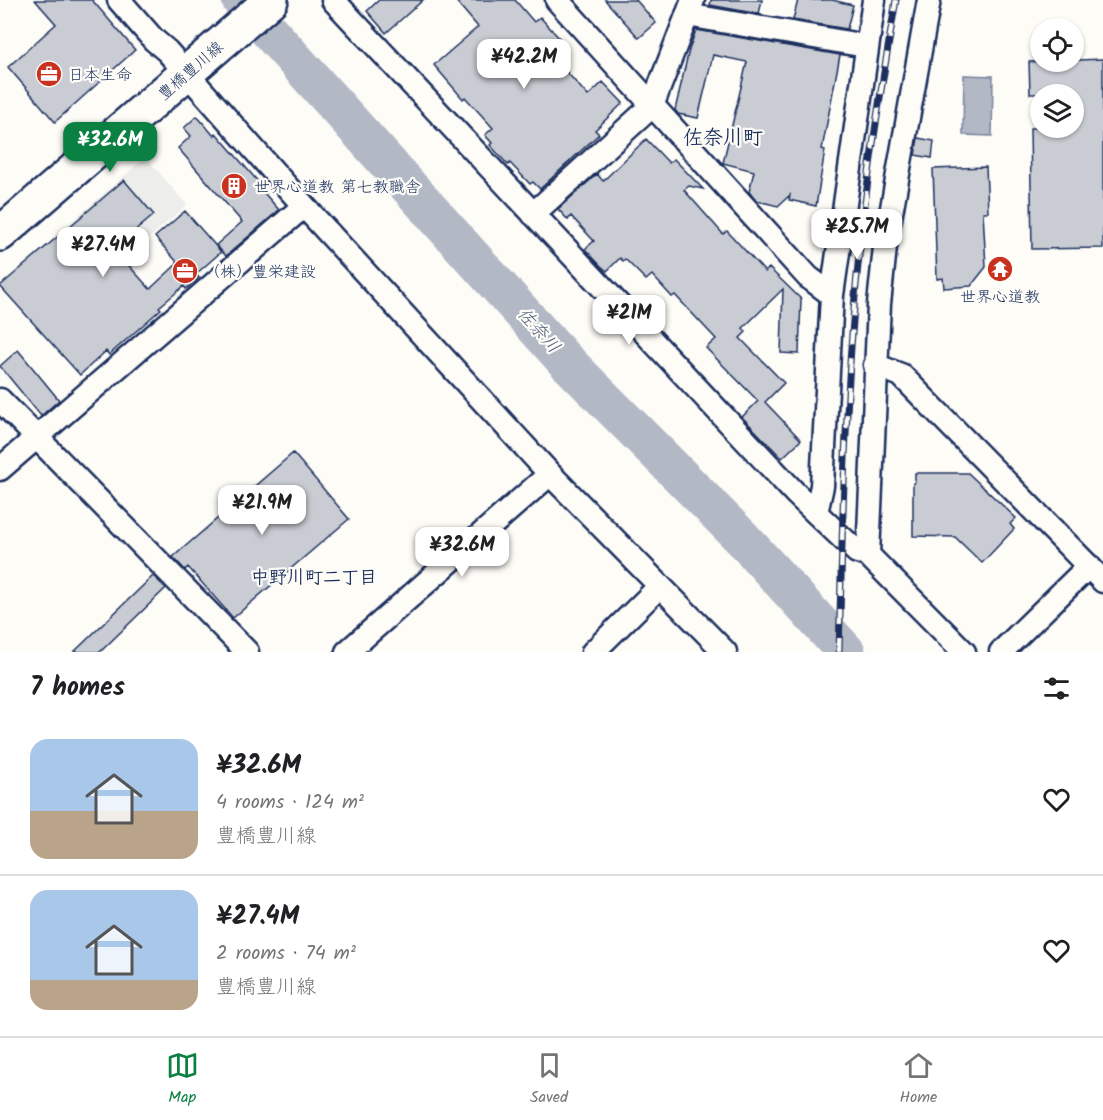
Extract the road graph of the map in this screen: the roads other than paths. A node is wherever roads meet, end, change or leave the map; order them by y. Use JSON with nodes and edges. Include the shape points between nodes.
{"nodes":[{"id":1,"x":119,"y":0,"type":"edge"},
{"id":2,"x":271,"y":0,"type":"edge"},
{"id":3,"x":333,"y":0,"type":"edge"},
{"id":4,"x":557,"y":0,"type":"edge"},
{"id":5,"x":874,"y":0,"type":"edge"},
{"id":6,"x":929,"y":0,"type":"edge"},
{"id":7,"x":690,"y":7,"type":"edge"},
{"id":8,"x":866,"y":46,"type":"junction"},
{"id":9,"x":197,"y":64,"type":"junction"},
{"id":10,"x":652,"y":106,"type":"junction"},
{"id":11,"x":304,"y":206,"type":"junction"},
{"id":12,"x":533,"y":214,"type":"junction"},
{"id":13,"x":0,"y":234,"type":"edge"},
{"id":14,"x":832,"y":295,"type":"junction"},
{"id":15,"x":875,"y":365,"type":"junction"},
{"id":16,"x":0,"y":400,"type":"edge"},
{"id":17,"x":35,"y":438,"type":"junction"},
{"id":18,"x":0,"y":469,"type":"edge"},
{"id":19,"x":550,"y":474,"type":"junction"},
{"id":20,"x":816,"y":513,"type":"junction"},
{"id":21,"x":868,"y":555,"type":"junction"},
{"id":22,"x":1096,"y":574,"type":"edge"},
{"id":23,"x":660,"y":586,"type":"junction"},
{"id":24,"x":247,"y":652,"type":"edge"},
{"id":25,"x":347,"y":652,"type":"edge"},
{"id":26,"x":593,"y":652,"type":"edge"},
{"id":27,"x":724,"y":652,"type":"edge"},
{"id":28,"x":964,"y":652,"type":"edge"},
{"id":29,"x":1001,"y":652,"type":"edge"}],
"edges":[{"from":1,"to":9,"type":"street"},
{"from":2,"to":9,"type":"main road","name":"豊橋豊川線"},
{"from":3,"to":12,"type":"street"},
{"from":4,"to":10,"type":"street"},
{"from":5,"to":8,"type":"street"},
{"from":6,"to":15,"type":"street","via":[[885,247]]},
{"from":7,"to":8,"type":"street"},
{"from":7,"to":10,"type":"street"},
{"from":8,"to":14,"type":"street"},
{"from":9,"to":11,"type":"street"},
{"from":9,"to":13,"type":"main road","name":"豊橋豊川線"},
{"from":10,"to":12,"type":"street"},
{"from":10,"to":14,"type":"street","via":[[808,277]]},
{"from":11,"to":17,"type":"street"},
{"from":11,"to":19,"type":"street"},
{"from":12,"to":20,"type":"street"},
{"from":14,"to":20,"type":"street","via":[[822,486]]},
{"from":15,"to":21,"type":"street"},
{"from":15,"to":22,"type":"street","via":[[901,375]]},
{"from":16,"to":17,"type":"street"},
{"from":17,"to":18,"type":"street"},
{"from":17,"to":24,"type":"street"},
{"from":19,"to":23,"type":"street"},
{"from":19,"to":25,"type":"street"},
{"from":20,"to":21,"type":"street","via":[[857,552]]},
{"from":21,"to":28,"type":"street"},
{"from":22,"to":29,"type":"street"},
{"from":23,"to":26,"type":"street"},
{"from":23,"to":27,"type":"street"}]}
